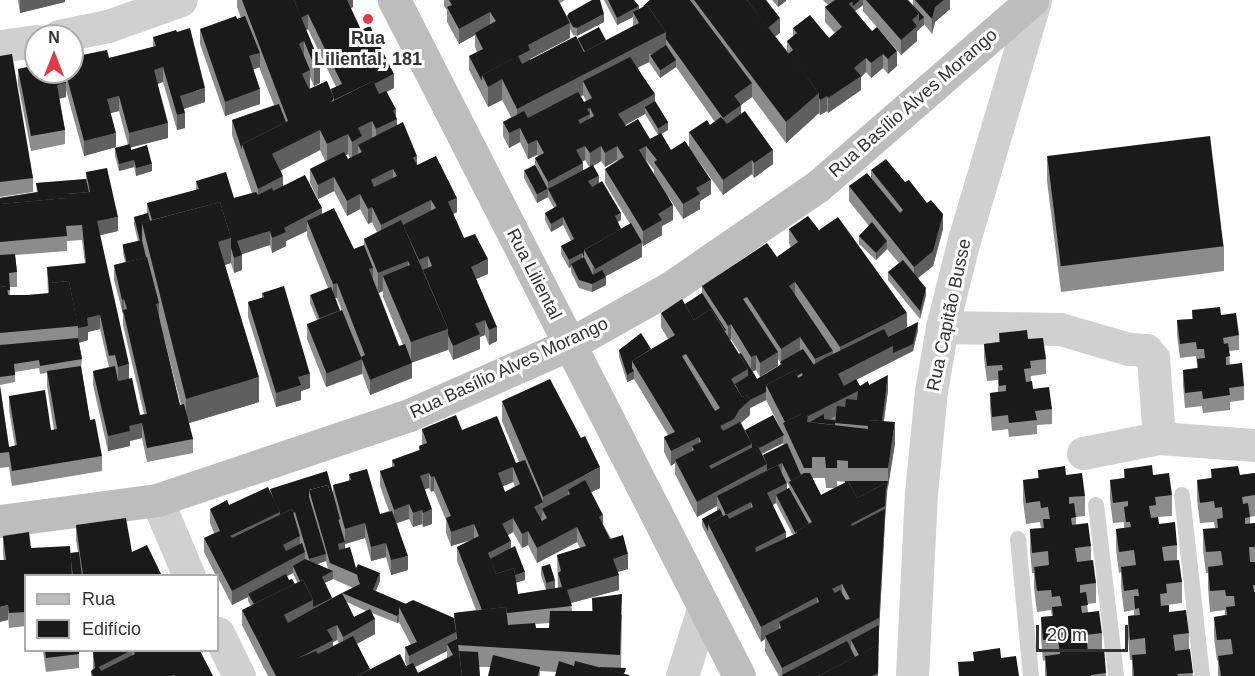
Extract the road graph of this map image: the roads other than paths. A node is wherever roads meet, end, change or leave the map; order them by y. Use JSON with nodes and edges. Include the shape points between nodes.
{"nodes":[{"id":1,"x":181,"y":0,"type":"edge"},
{"id":2,"x":394,"y":0,"type":"edge"},
{"id":3,"x":1034,"y":0,"type":"edge"},
{"id":4,"x":84,"y":31,"type":"edge"},
{"id":5,"x":24,"y":42,"type":"edge"},
{"id":6,"x":0,"y":46,"type":"edge"},
{"id":7,"x":942,"y":327,"type":"junction"},
{"id":8,"x":570,"y":344,"type":"junction"},
{"id":9,"x":1159,"y":438,"type":"junction"},
{"id":10,"x":1255,"y":445,"type":"edge"},
{"id":11,"x":1083,"y":453,"type":"dead end"},
{"id":12,"x":1182,"y":495,"type":"dead end"},
{"id":13,"x":157,"y":500,"type":"junction"},
{"id":14,"x":1096,"y":505,"type":"dead end"},
{"id":15,"x":0,"y":521,"type":"edge"},
{"id":16,"x":1018,"y":539,"type":"dead end"},
{"id":17,"x":188,"y":574,"type":"edge"},
{"id":18,"x":704,"y":606,"type":"junction"},
{"id":19,"x":219,"y":635,"type":"edge"},
{"id":20,"x":239,"y":676,"type":"edge"},
{"id":21,"x":682,"y":676,"type":"edge"},
{"id":22,"x":739,"y":676,"type":"edge"},
{"id":23,"x":912,"y":676,"type":"edge"},
{"id":24,"x":1031,"y":676,"type":"edge"},
{"id":25,"x":1116,"y":676,"type":"edge"},
{"id":26,"x":1202,"y":676,"type":"edge"}],
"edges":[{"from":1,"to":4,"type":"street"},
{"from":2,"to":8,"type":"street","name":"Rua Liliental"},
{"from":3,"to":7,"type":"street","name":"Rua Capitão Busse"},
{"from":3,"to":8,"type":"street","name":"Rua Basílio Alves Morango","via":[[818,186],[671,287]]},
{"from":5,"to":6,"type":"street"},
{"from":7,"to":9,"type":"street","via":[[1060,329],[1146,350],[1153,358]]},
{"from":7,"to":23,"type":"street","name":"Rua Capitão Busse","via":[[921,493]]},
{"from":8,"to":13,"type":"street","name":"Rua Basílio Alves Morango","via":[[409,415]]},
{"from":8,"to":18,"type":"street","name":"Rua Liliental"},
{"from":9,"to":10,"type":"street"},
{"from":9,"to":11,"type":"street"},
{"from":12,"to":26,"type":"lane"},
{"from":13,"to":15,"type":"street","name":"Rua Basílio Alves Morango"},
{"from":13,"to":17,"type":"street"},
{"from":14,"to":25,"type":"lane"},
{"from":16,"to":24,"type":"lane"},
{"from":18,"to":21,"type":"street"},
{"from":18,"to":22,"type":"street","name":"Rua Liliental"},
{"from":19,"to":20,"type":"street"}]}
